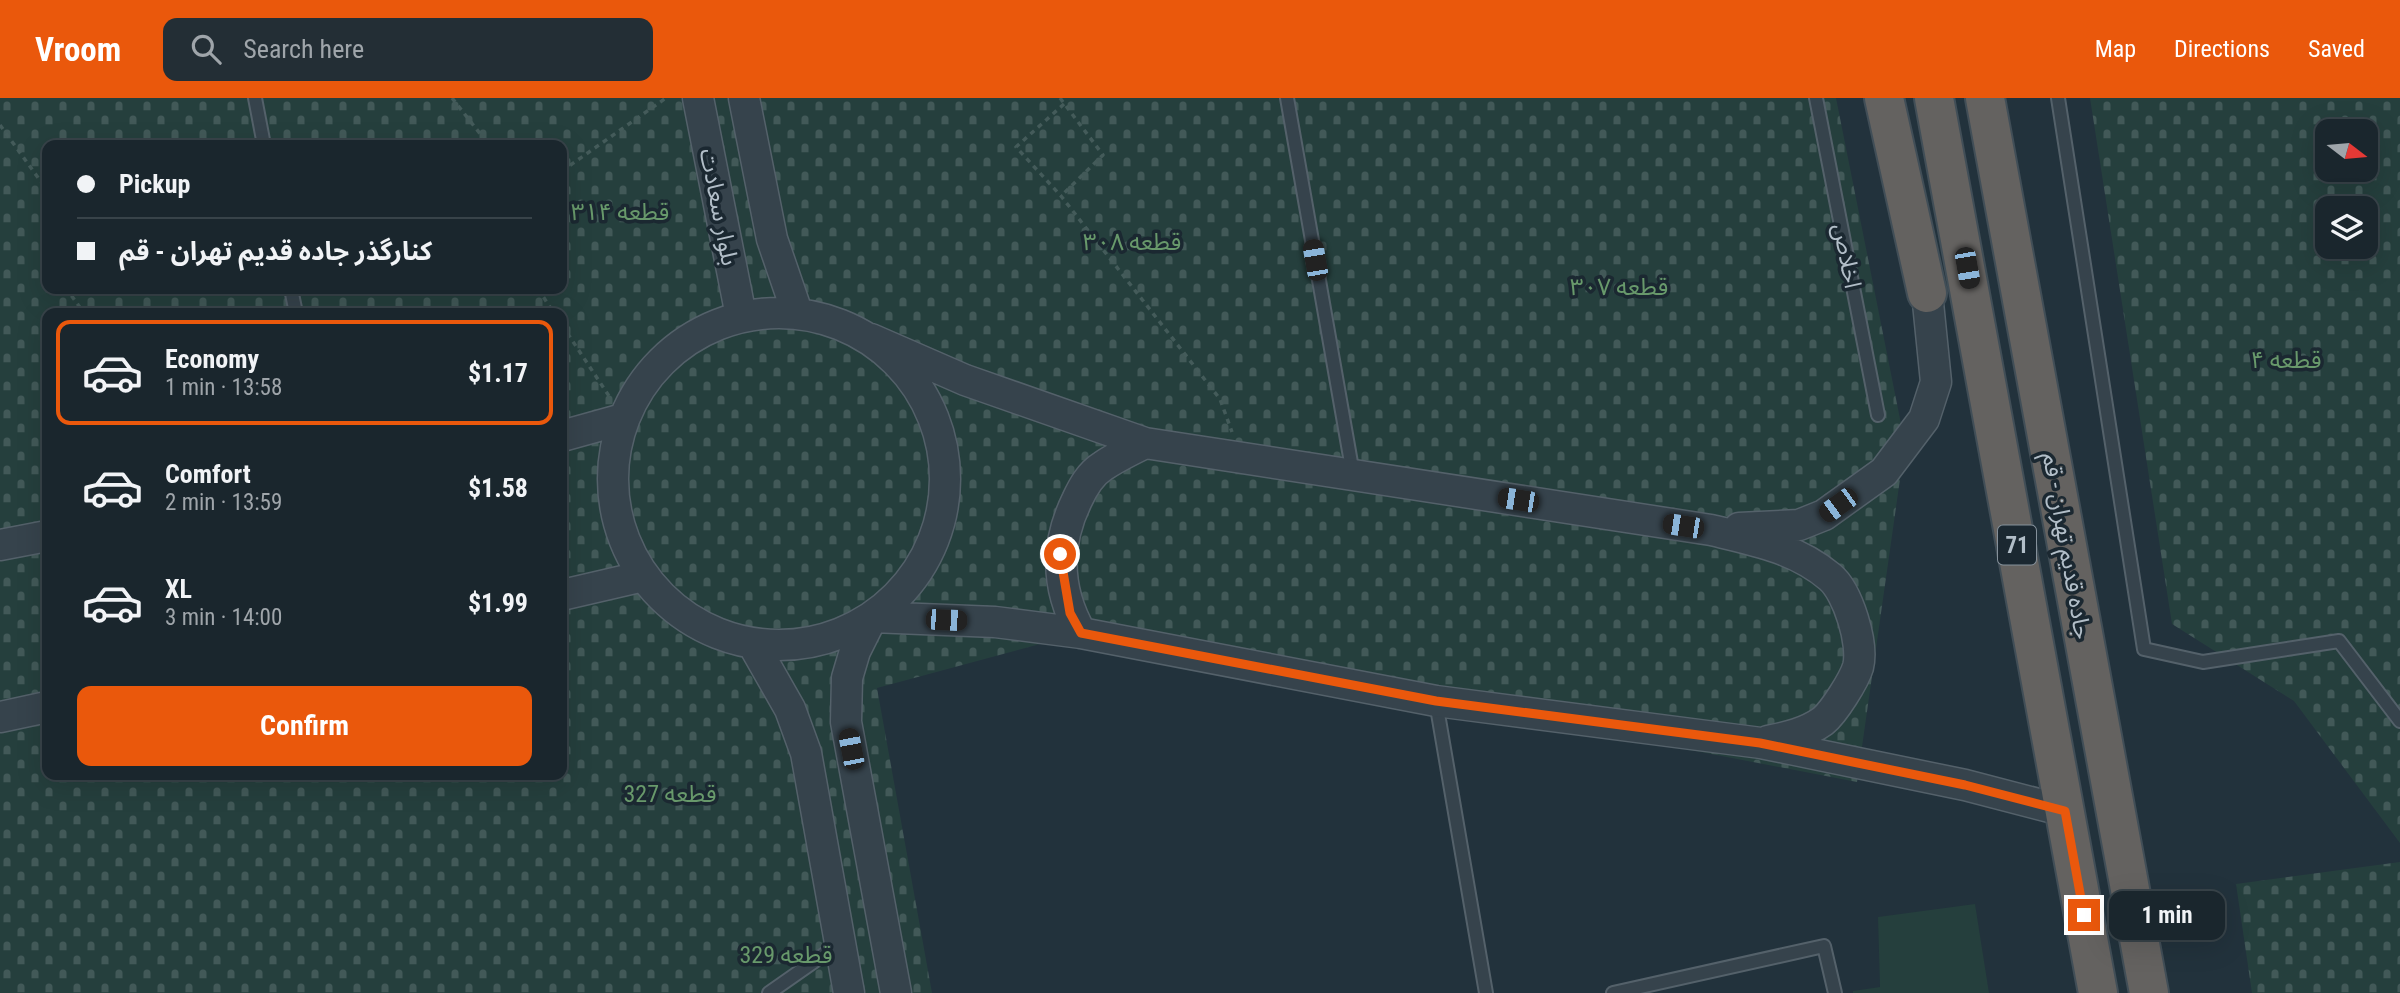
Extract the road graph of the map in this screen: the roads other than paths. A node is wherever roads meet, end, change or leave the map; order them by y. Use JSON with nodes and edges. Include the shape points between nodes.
{"nodes":[{"id":1,"x":255,"y":98,"type":"edge"},
{"id":2,"x":698,"y":98,"type":"edge"},
{"id":3,"x":744,"y":98,"type":"edge"},
{"id":4,"x":1287,"y":98,"type":"edge"},
{"id":5,"x":1816,"y":98,"type":"edge"},
{"id":6,"x":1884,"y":98,"type":"edge"},
{"id":7,"x":1934,"y":98,"type":"edge"},
{"id":8,"x":1985,"y":98,"type":"edge"},
{"id":9,"x":2058,"y":98,"type":"edge"},
{"id":10,"x":263,"y":140,"type":"edge"},
{"id":11,"x":1927,"y":293,"type":"joint"},
{"id":12,"x":797,"y":312,"type":"junction"},
{"id":13,"x":741,"y":316,"type":"junction"},
{"id":14,"x":871,"y":339,"type":"junction"},
{"id":15,"x":1878,"y":415,"type":"dead end"},
{"id":16,"x":623,"y":419,"type":"junction"},
{"id":17,"x":567,"y":435,"type":"edge"},
{"id":18,"x":1145,"y":443,"type":"junction"},
{"id":19,"x":1353,"y":475,"type":"junction"},
{"id":20,"x":1711,"y":530,"type":"junction"},
{"id":21,"x":42,"y":537,"type":"edge"},
{"id":22,"x":0,"y":545,"type":"edge"},
{"id":23,"x":643,"y":576,"type":"junction"},
{"id":24,"x":567,"y":594,"type":"edge"},
{"id":25,"x":872,"y":617,"type":"junction"},
{"id":26,"x":1081,"y":633,"type":"junction"},
{"id":27,"x":753,"y":644,"type":"junction"},
{"id":28,"x":1436,"y":701,"type":"junction"},
{"id":29,"x":42,"y":708,"type":"edge"},
{"id":30,"x":0,"y":717,"type":"edge"},
{"id":31,"x":2400,"y":722,"type":"edge"},
{"id":32,"x":1760,"y":743,"type":"junction"},
{"id":33,"x":2065,"y":811,"type":"junction"},
{"id":34,"x":840,"y":944,"type":"junction"},
{"id":35,"x":769,"y":993,"type":"edge"},
{"id":36,"x":849,"y":993,"type":"edge"},
{"id":37,"x":896,"y":993,"type":"edge"},
{"id":38,"x":1486,"y":993,"type":"edge"},
{"id":39,"x":1613,"y":993,"type":"edge"},
{"id":40,"x":1835,"y":993,"type":"edge"},
{"id":41,"x":2098,"y":993,"type":"edge"},
{"id":42,"x":2148,"y":993,"type":"edge"}],
"edges":[{"from":1,"to":10,"type":"lane"},
{"from":2,"to":13,"type":"street","name":"بلوار سعادت"},
{"from":3,"to":12,"type":"street","name":"بلوار سعادت","via":[[772,239]]},
{"from":4,"to":19,"type":"lane"},
{"from":5,"to":15,"type":"lane","name":"اخلاص"},
{"from":6,"to":11,"type":"highway"},
{"from":7,"to":33,"type":"highway","number":"71"},
{"from":8,"to":42,"type":"highway","name":"جاده قدیم تهران - قم","number":"71"},
{"from":9,"to":31,"type":"lane","via":[[2144,649],[2203,662],[2339,640]]},
{"from":11,"to":20,"type":"street","via":[[1937,382],[1924,419],[1884,472],[1824,515],[1799,525]]},
{"from":12,"to":13,"type":"street"},
{"from":12,"to":14,"type":"street","via":[[836,321]]},
{"from":13,"to":16,"type":"street","via":[[691,337],[650,372]]},
{"from":14,"to":18,"type":"street","via":[[965,380]]},
{"from":14,"to":25,"type":"street","via":[[911,376],[936,424],[946,478],[937,531],[912,579]]},
{"from":16,"to":17,"type":"street"},
{"from":16,"to":23,"type":"street","via":[[614,459],[614,500],[624,540]]},
{"from":18,"to":19,"type":"street"},
{"from":18,"to":26,"type":"street","via":[[1102,466],[1085,484],[1068,519],[1060,554],[1070,613]]},
{"from":19,"to":20,"type":"street"},
{"from":20,"to":32,"type":"street","via":[[1768,543],[1800,556],[1832,578],[1858,635],[1858,666],[1825,719],[1801,734]]},
{"from":21,"to":22,"type":"street"},
{"from":23,"to":24,"type":"street"},
{"from":23,"to":27,"type":"street","via":[[674,608],[711,632]]},
{"from":25,"to":26,"type":"street","via":[[995,622]]},
{"from":25,"to":27,"type":"street","via":[[836,636],[798,645]]},
{"from":25,"to":37,"type":"street","via":[[847,678],[846,722]]},
{"from":26,"to":28,"type":"street"},
{"from":27,"to":34,"type":"street","via":[[790,709],[806,753]]},
{"from":28,"to":32,"type":"street"},
{"from":28,"to":38,"type":"lane"},
{"from":29,"to":30,"type":"street"},
{"from":32,"to":33,"type":"street","via":[[1965,785]]},
{"from":33,"to":41,"type":"highway","number":"71"},
{"from":34,"to":35,"type":"lane"},
{"from":34,"to":36,"type":"street"},
{"from":39,"to":40,"type":"lane","via":[[1824,946]]}]}
